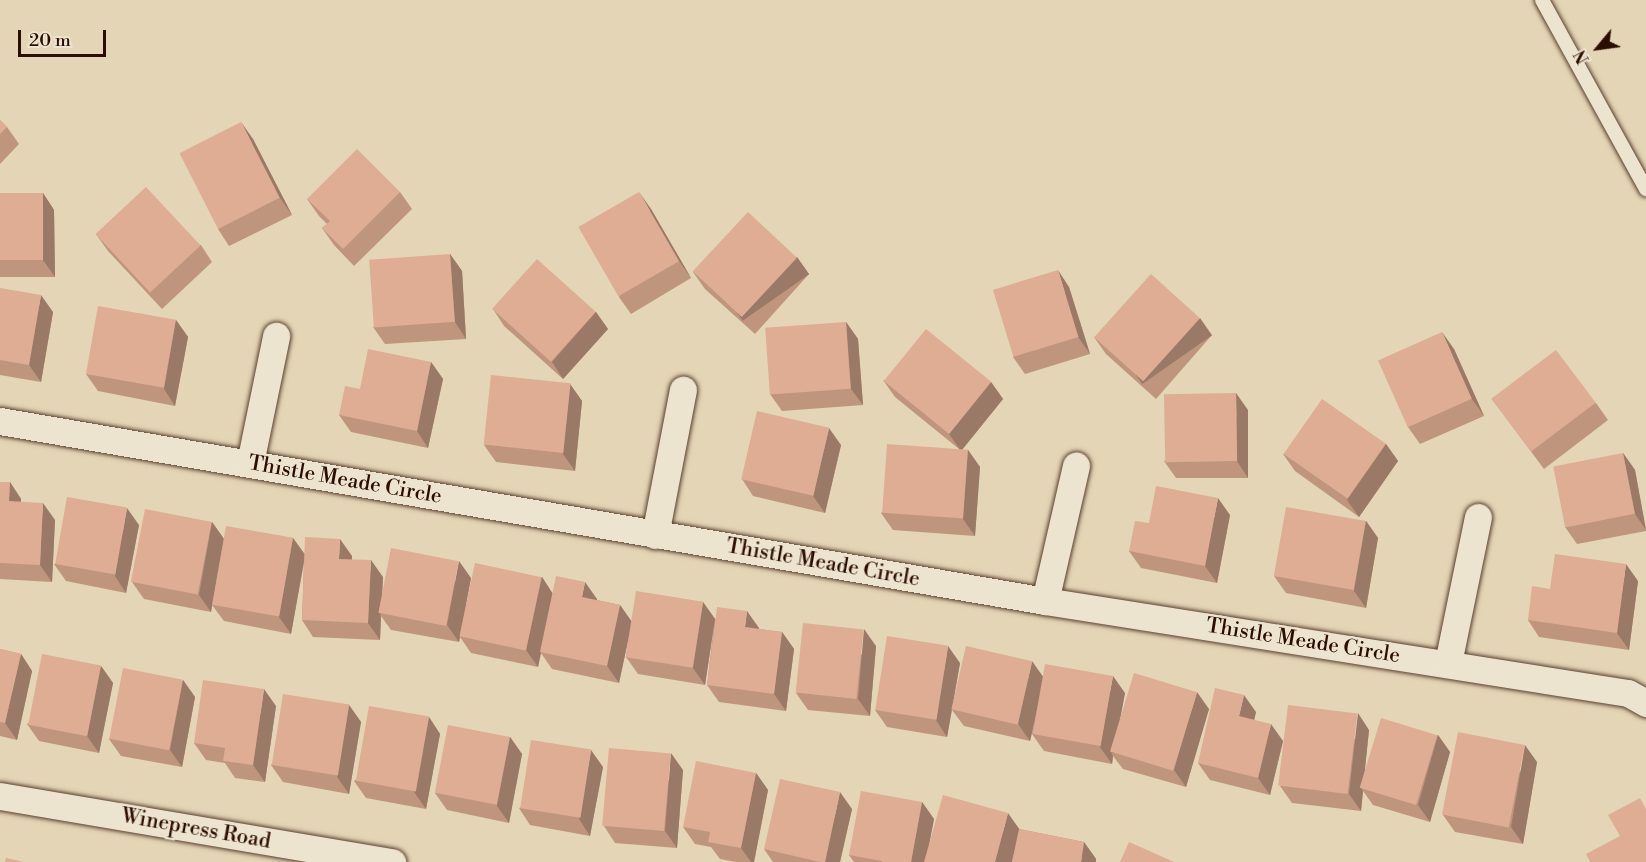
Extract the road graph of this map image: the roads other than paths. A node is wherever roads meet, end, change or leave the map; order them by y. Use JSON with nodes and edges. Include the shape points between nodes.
{"nodes":[{"id":1,"x":1542,"y":0,"type":"edge"},
{"id":2,"x":1646,"y":189,"type":"edge"},
{"id":3,"x":276,"y":336,"type":"dead end"},
{"id":4,"x":683,"y":390,"type":"dead end"},
{"id":5,"x":0,"y":421,"type":"edge"},
{"id":6,"x":250,"y":463,"type":"junction"},
{"id":7,"x":1076,"y":466,"type":"dead end"},
{"id":8,"x":1478,"y":517,"type":"dead end"},
{"id":9,"x":655,"y":535,"type":"junction"},
{"id":10,"x":1045,"y":601,"type":"junction"},
{"id":11,"x":1448,"y":663,"type":"junction"},
{"id":12,"x":1646,"y":703,"type":"edge"},
{"id":13,"x":0,"y":796,"type":"edge"},
{"id":14,"x":392,"y":862,"type":"edge"}],
"edges":[{"from":1,"to":2,"type":"lane"},
{"from":3,"to":6,"type":"street"},
{"from":4,"to":9,"type":"street"},
{"from":5,"to":6,"type":"street","name":"Thistle Meade Circle"},
{"from":6,"to":9,"type":"street","name":"Thistle Meade Circle"},
{"from":7,"to":10,"type":"street"},
{"from":8,"to":11,"type":"street"},
{"from":9,"to":10,"type":"street","name":"Thistle Meade Circle"},
{"from":10,"to":11,"type":"street","name":"Thistle Meade Circle"},
{"from":11,"to":12,"type":"street","name":"Thistle Meade Circle","via":[[1628,693]]},
{"from":13,"to":14,"type":"street","name":"Winepress Road"}]}
